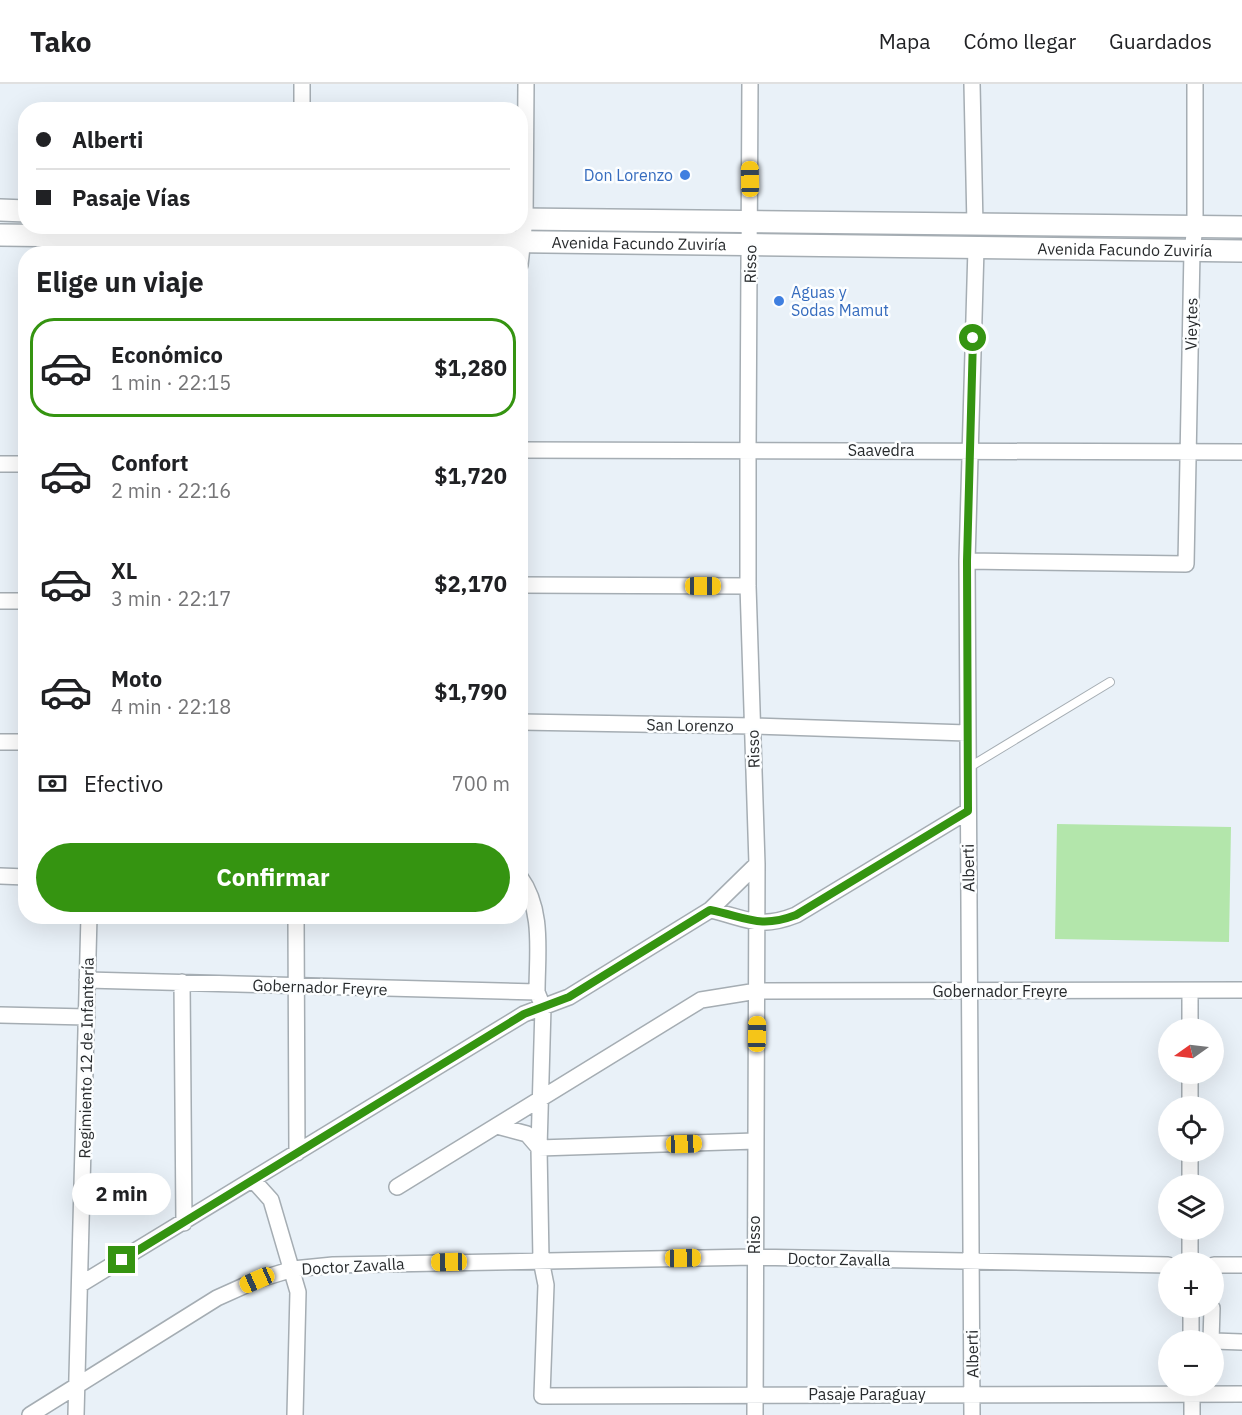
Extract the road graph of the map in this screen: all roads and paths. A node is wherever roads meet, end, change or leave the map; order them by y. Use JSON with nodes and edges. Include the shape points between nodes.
{"nodes":[{"id":1,"x":302,"y":84,"type":"edge"},
{"id":2,"x":526,"y":84,"type":"edge"},
{"id":3,"x":750,"y":84,"type":"edge"},
{"id":4,"x":972,"y":84,"type":"edge"},
{"id":5,"x":1195,"y":84,"type":"edge"},
{"id":6,"x":302,"y":102,"type":"edge"},
{"id":7,"x":526,"y":102,"type":"edge"},
{"id":8,"x":0,"y":210,"type":"edge"},
{"id":9,"x":18,"y":211,"type":"edge"},
{"id":10,"x":528,"y":219,"type":"edge"},
{"id":11,"x":751,"y":220,"type":"junction"},
{"id":12,"x":975,"y":226,"type":"junction"},
{"id":13,"x":1195,"y":227,"type":"junction"},
{"id":14,"x":1242,"y":227,"type":"edge"},
{"id":15,"x":0,"y":236,"type":"edge"},
{"id":16,"x":111,"y":240,"type":"edge"},
{"id":17,"x":750,"y":245,"type":"junction"},
{"id":18,"x":274,"y":246,"type":"edge"},
{"id":19,"x":976,"y":248,"type":"junction"},
{"id":20,"x":1192,"y":251,"type":"junction"},
{"id":21,"x":1242,"y":251,"type":"edge"},
{"id":22,"x":528,"y":254,"type":"edge"},
{"id":23,"x":528,"y":450,"type":"edge"},
{"id":24,"x":747,"y":450,"type":"junction"},
{"id":25,"x":969,"y":450,"type":"junction"},
{"id":26,"x":1188,"y":452,"type":"junction"},
{"id":27,"x":1242,"y":452,"type":"edge"},
{"id":28,"x":0,"y":464,"type":"edge"},
{"id":29,"x":18,"y":464,"type":"edge"},
{"id":30,"x":967,"y":561,"type":"junction"},
{"id":31,"x":528,"y":585,"type":"edge"},
{"id":32,"x":748,"y":586,"type":"junction"},
{"id":33,"x":0,"y":601,"type":"edge"},
{"id":34,"x":18,"y":601,"type":"edge"},
{"id":35,"x":1110,"y":682,"type":"dead end"},
{"id":36,"x":528,"y":722,"type":"edge"},
{"id":37,"x":753,"y":726,"type":"junction"},
{"id":38,"x":967,"y":734,"type":"junction"},
{"id":39,"x":0,"y":742,"type":"edge"},
{"id":40,"x":18,"y":742,"type":"edge"},
{"id":41,"x":967,"y":769,"type":"junction"},
{"id":42,"x":968,"y":811,"type":"junction"},
{"id":43,"x":757,"y":864,"type":"junction"},
{"id":44,"x":0,"y":876,"type":"edge"},
{"id":45,"x":18,"y":877,"type":"edge"},
{"id":46,"x":528,"y":888,"type":"edge"},
{"id":47,"x":710,"y":910,"type":"junction"},
{"id":48,"x":88,"y":924,"type":"edge"},
{"id":49,"x":296,"y":924,"type":"edge"},
{"id":50,"x":757,"y":924,"type":"junction"},
{"id":51,"x":87,"y":980,"type":"junction"},
{"id":52,"x":182,"y":982,"type":"junction"},
{"id":53,"x":297,"y":987,"type":"junction"},
{"id":54,"x":970,"y":990,"type":"junction"},
{"id":55,"x":1242,"y":990,"type":"edge"},
{"id":56,"x":757,"y":991,"type":"junction"},
{"id":57,"x":1190,"y":991,"type":"junction"},
{"id":58,"x":537,"y":992,"type":"junction"},
{"id":59,"x":543,"y":1007,"type":"junction"},
{"id":60,"x":0,"y":1015,"type":"edge"},
{"id":61,"x":87,"y":1017,"type":"junction"},
{"id":62,"x":1190,"y":1018,"type":"edge"},
{"id":63,"x":540,"y":1100,"type":"junction"},
{"id":64,"x":497,"y":1126,"type":"junction"},
{"id":65,"x":755,"y":1141,"type":"junction"},
{"id":66,"x":539,"y":1148,"type":"junction"},
{"id":67,"x":297,"y":1153,"type":"junction"},
{"id":68,"x":253,"y":1180,"type":"junction"},
{"id":69,"x":397,"y":1187,"type":"dead end"},
{"id":70,"x":183,"y":1223,"type":"junction"},
{"id":71,"x":754,"y":1257,"type":"junction"},
{"id":72,"x":541,"y":1260,"type":"junction"},
{"id":73,"x":970,"y":1262,"type":"junction"},
{"id":74,"x":1158,"y":1265,"type":"edge"},
{"id":75,"x":1224,"y":1265,"type":"edge"},
{"id":76,"x":1242,"y":1265,"type":"edge"},
{"id":77,"x":293,"y":1269,"type":"junction"},
{"id":78,"x":81,"y":1284,"type":"junction"},
{"id":79,"x":1224,"y":1341,"type":"edge"},
{"id":80,"x":1242,"y":1342,"type":"edge"},
{"id":81,"x":76,"y":1387,"type":"junction"},
{"id":82,"x":1158,"y":1391,"type":"edge"},
{"id":83,"x":1224,"y":1393,"type":"edge"},
{"id":84,"x":755,"y":1394,"type":"junction"},
{"id":85,"x":972,"y":1394,"type":"junction"},
{"id":86,"x":1242,"y":1394,"type":"edge"},
{"id":87,"x":1192,"y":1396,"type":"edge"},
{"id":88,"x":30,"y":1415,"type":"edge"},
{"id":89,"x":76,"y":1415,"type":"edge"},
{"id":90,"x":295,"y":1415,"type":"edge"},
{"id":91,"x":755,"y":1415,"type":"edge"},
{"id":92,"x":972,"y":1415,"type":"edge"},
{"id":93,"x":1192,"y":1415,"type":"edge"}],
"edges":[{"from":1,"to":6,"type":"street"},
{"from":2,"to":7,"type":"street"},
{"from":3,"to":11,"type":"street","name":"Risso"},
{"from":4,"to":12,"type":"street"},
{"from":5,"to":13,"type":"street","name":"Vieytes"},
{"from":8,"to":9,"type":"main road"},
{"from":10,"to":11,"type":"main road","name":"Avenida Facundo Zuviría"},
{"from":11,"to":12,"type":"main road","name":"Avenida Facundo Zuviría"},
{"from":11,"to":17,"type":"street","name":"Risso"},
{"from":12,"to":13,"type":"main road","name":"Avenida Facundo Zuviría"},
{"from":13,"to":14,"type":"main road","name":"Avenida Facundo Zuviría"},
{"from":13,"to":20,"type":"street","name":"Vieytes"},
{"from":15,"to":16,"type":"main road","name":"Avenida Facundo Zuviría"},
{"from":16,"to":18,"type":"main road","name":"Avenida Facundo Zuviría"},
{"from":17,"to":19,"type":"main road","name":"Avenida Facundo Zuviría"},
{"from":17,"to":22,"type":"main road","name":"Avenida Facundo Zuviría"},
{"from":17,"to":24,"type":"street","name":"Risso"},
{"from":19,"to":20,"type":"main road","name":"Avenida Facundo Zuviría"},
{"from":19,"to":25,"type":"street","name":"Alberti"},
{"from":20,"to":21,"type":"main road","name":"Avenida Facundo Zuviría"},
{"from":20,"to":26,"type":"street","name":"Vieytes"},
{"from":23,"to":24,"type":"street","name":"Saavedra"},
{"from":24,"to":25,"type":"street","name":"Saavedra"},
{"from":24,"to":32,"type":"street","name":"Risso"},
{"from":25,"to":26,"type":"street","name":"Saavedra"},
{"from":25,"to":30,"type":"street","name":"Alberti"},
{"from":26,"to":27,"type":"street","name":"Saavedra"},
{"from":26,"to":30,"type":"street","name":"Vieytes","via":[[1186,564]]},
{"from":28,"to":29,"type":"street"},
{"from":30,"to":38,"type":"street","name":"Alberti"},
{"from":31,"to":32,"type":"street"},
{"from":32,"to":37,"type":"street","name":"Risso"},
{"from":33,"to":34,"type":"street"},
{"from":35,"to":41,"type":"lane"},
{"from":36,"to":37,"type":"street","name":"San Lorenzo"},
{"from":37,"to":38,"type":"street","name":"San Lorenzo"},
{"from":37,"to":43,"type":"street","name":"Risso"},
{"from":38,"to":41,"type":"street","name":"Alberti"},
{"from":39,"to":40,"type":"street"},
{"from":41,"to":42,"type":"street","name":"Alberti"},
{"from":42,"to":50,"type":"street","via":[[796,915]]},
{"from":42,"to":54,"type":"street","name":"Alberti"},
{"from":43,"to":47,"type":"street"},
{"from":43,"to":50,"type":"street","name":"Risso"},
{"from":44,"to":45,"type":"street"},
{"from":46,"to":58,"type":"street","via":[[536,911]]},
{"from":47,"to":50,"type":"street"},
{"from":47,"to":59,"type":"street","via":[[569,997]]},
{"from":48,"to":51,"type":"street","name":"Regimiento 12 de Infantería"},
{"from":49,"to":53,"type":"street"},
{"from":50,"to":56,"type":"street","name":"Risso"},
{"from":51,"to":52,"type":"street","name":"Gobernador Freyre"},
{"from":51,"to":61,"type":"street","name":"Regimiento 12 de Infantería"},
{"from":52,"to":53,"type":"street","name":"Gobernador Freyre"},
{"from":52,"to":70,"type":"street"},
{"from":53,"to":58,"type":"street","name":"Gobernador Freyre"},
{"from":53,"to":67,"type":"street"},
{"from":54,"to":56,"type":"street","name":"Gobernador Freyre"},
{"from":54,"to":57,"type":"street","name":"Gobernador Freyre"},
{"from":54,"to":73,"type":"street","name":"Alberti"},
{"from":55,"to":57,"type":"street","name":"Gobernador Freyre"},
{"from":56,"to":63,"type":"street","name":"Gobernador Freyre","via":[[701,1000]]},
{"from":56,"to":65,"type":"street","name":"Risso"},
{"from":57,"to":62,"type":"street"},
{"from":58,"to":59,"type":"street"},
{"from":59,"to":63,"type":"street"},
{"from":59,"to":67,"type":"street","via":[[524,1014]]},
{"from":60,"to":61,"type":"street"},
{"from":61,"to":78,"type":"street","name":"Regimiento 12 de Infantería"},
{"from":63,"to":64,"type":"street","name":"Gobernador Freyre"},
{"from":63,"to":66,"type":"street"},
{"from":64,"to":66,"type":"street","via":[[527,1134]]},
{"from":64,"to":69,"type":"street","name":"Gobernador Freyre"},
{"from":65,"to":66,"type":"street"},
{"from":65,"to":71,"type":"street","name":"Risso"},
{"from":66,"to":72,"type":"street"},
{"from":67,"to":68,"type":"street"},
{"from":68,"to":70,"type":"street"},
{"from":68,"to":77,"type":"street","via":[[271,1200]]},
{"from":70,"to":78,"type":"street"},
{"from":71,"to":72,"type":"street","name":"Doctor Zavalla"},
{"from":71,"to":73,"type":"street","name":"Doctor Zavalla"},
{"from":71,"to":84,"type":"street","name":"Risso"},
{"from":72,"to":77,"type":"street","name":"Doctor Zavalla","via":[[333,1264]]},
{"from":72,"to":84,"type":"street","name":"Pasaje Paraguay","via":[[546,1285],[542,1396]]},
{"from":73,"to":74,"type":"street","name":"Doctor Zavalla"},
{"from":73,"to":85,"type":"street","name":"Alberti"},
{"from":75,"to":76,"type":"street"},
{"from":77,"to":81,"type":"street","name":"Doctor Zavalla","via":[[218,1298]]},
{"from":77,"to":90,"type":"street","via":[[298,1292]]},
{"from":78,"to":81,"type":"street","name":"Regimiento 12 de Infantería"},
{"from":79,"to":80,"type":"street"},
{"from":81,"to":88,"type":"street","name":"Doctor Zavalla"},
{"from":81,"to":89,"type":"street","name":"Regimiento 12 de Infantería"},
{"from":82,"to":85,"type":"street","name":"Pasaje Paraguay"},
{"from":83,"to":86,"type":"street","name":"Pasaje Paraguay"},
{"from":84,"to":85,"type":"street","name":"Pasaje Paraguay"},
{"from":84,"to":91,"type":"street","name":"Risso"},
{"from":85,"to":92,"type":"street","name":"Alberti"},
{"from":87,"to":93,"type":"street"}]}
